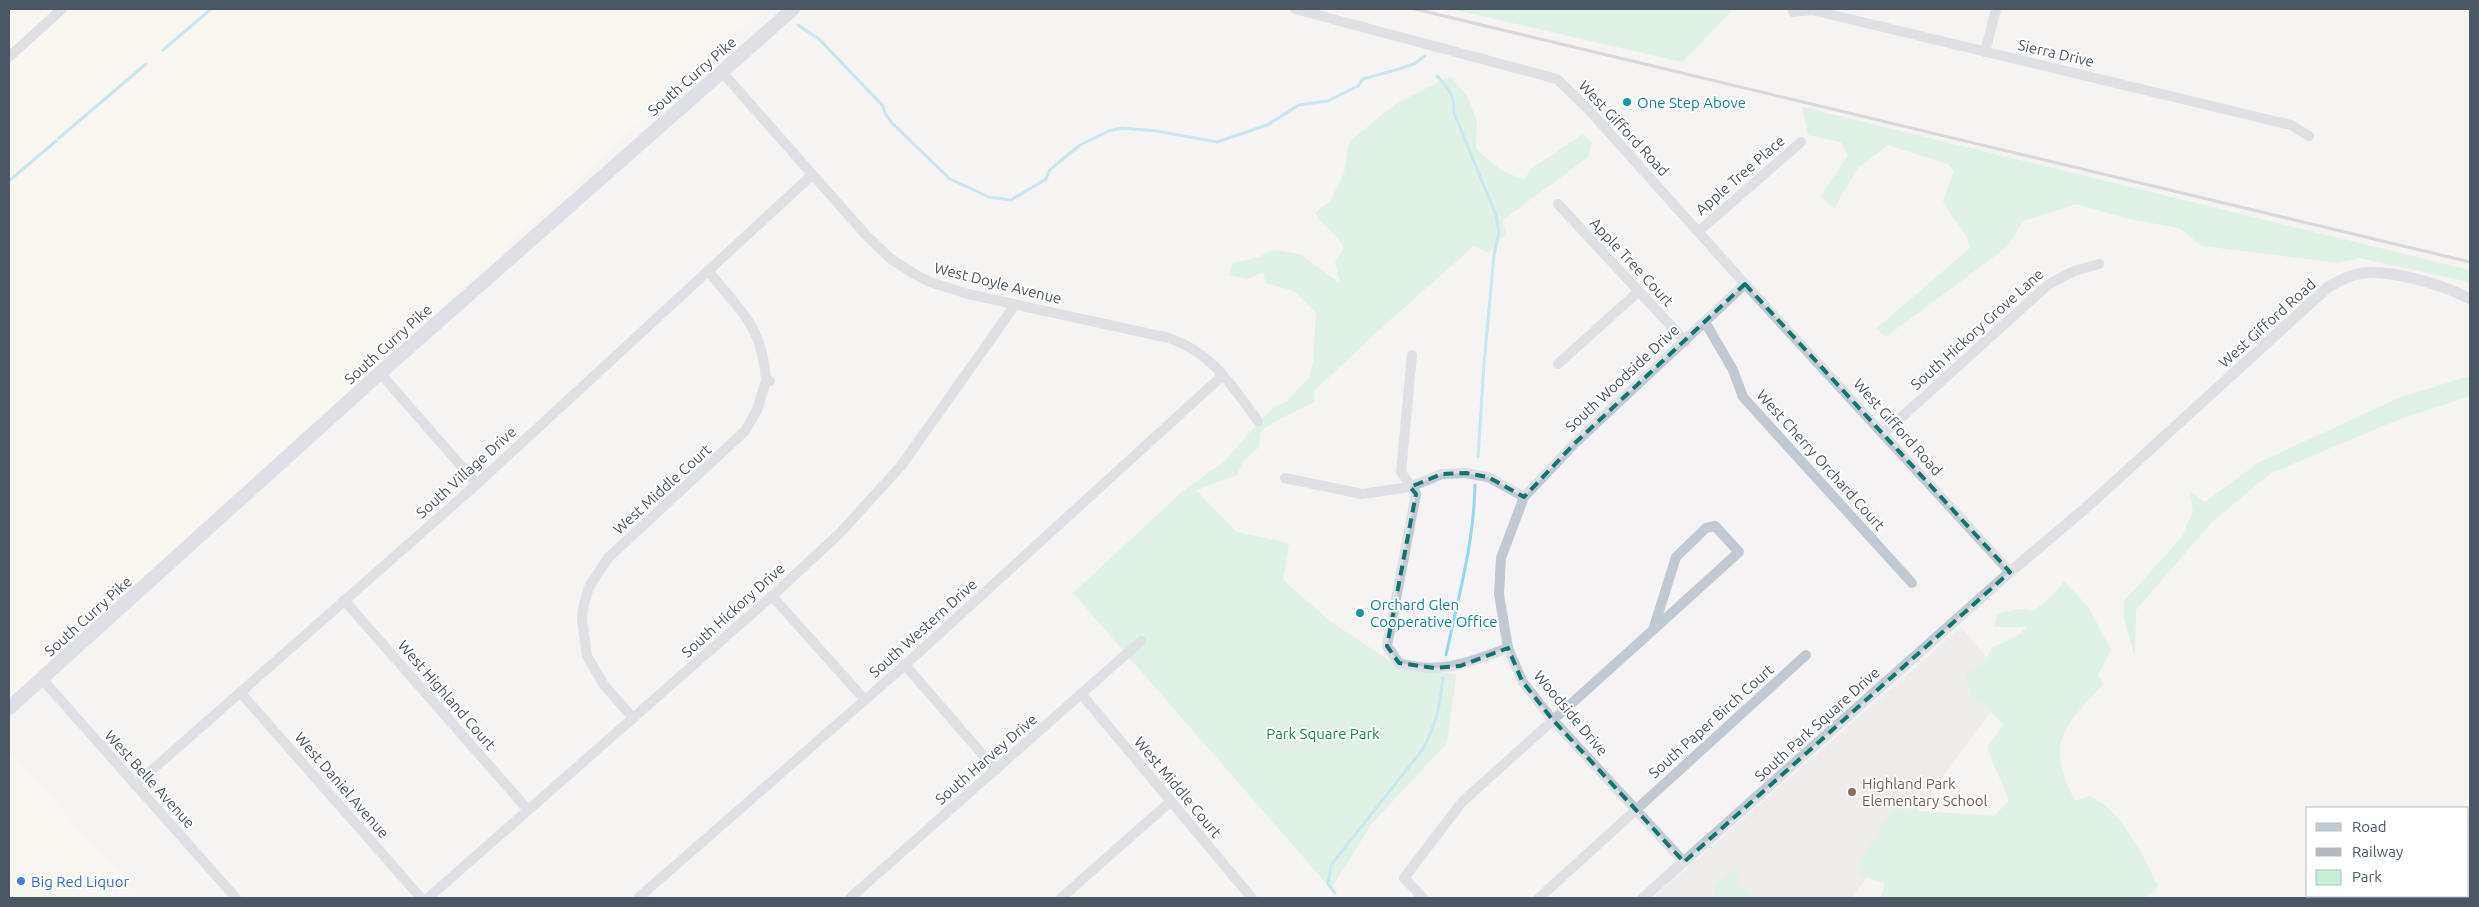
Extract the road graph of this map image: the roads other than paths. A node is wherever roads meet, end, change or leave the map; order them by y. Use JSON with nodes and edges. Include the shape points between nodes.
{"nodes":[{"id":1,"x":62,"y":9,"type":"edge"},
{"id":2,"x":794,"y":9,"type":"edge"},
{"id":3,"x":1295,"y":9,"type":"edge"},
{"id":4,"x":1996,"y":9,"type":"edge"},
{"id":5,"x":1793,"y":12,"type":"dead end"},
{"id":6,"x":1985,"y":52,"type":"junction"},
{"id":7,"x":9,"y":57,"type":"edge"},
{"id":8,"x":721,"y":71,"type":"junction"},
{"id":9,"x":2309,"y":136,"type":"dead end"},
{"id":10,"x":1801,"y":142,"type":"dead end"},
{"id":11,"x":812,"y":176,"type":"junction"},
{"id":12,"x":1558,"y":204,"type":"dead end"},
{"id":13,"x":1699,"y":231,"type":"junction"},
{"id":14,"x":2100,"y":264,"type":"dead end"},
{"id":15,"x":708,"y":271,"type":"junction"},
{"id":16,"x":1745,"y":284,"type":"junction"},
{"id":17,"x":1639,"y":291,"type":"junction"},
{"id":18,"x":2470,"y":299,"type":"edge"},
{"id":19,"x":1016,"y":305,"type":"junction"},
{"id":20,"x":1705,"y":322,"type":"junction"},
{"id":21,"x":1685,"y":341,"type":"junction"},
{"id":22,"x":1412,"y":355,"type":"dead end"},
{"id":23,"x":1558,"y":364,"type":"dead end"},
{"id":24,"x":380,"y":373,"type":"junction"},
{"id":25,"x":1223,"y":375,"type":"junction"},
{"id":26,"x":1258,"y":421,"type":"dead end"},
{"id":27,"x":1884,"y":433,"type":"junction"},
{"id":28,"x":1285,"y":478,"type":"dead end"},
{"id":29,"x":477,"y":484,"type":"junction"},
{"id":30,"x":1410,"y":487,"type":"junction"},
{"id":31,"x":1524,"y":498,"type":"junction"},
{"id":32,"x":2010,"y":572,"type":"junction"},
{"id":33,"x":1912,"y":583,"type":"dead end"},
{"id":34,"x":772,"y":596,"type":"junction"},
{"id":35,"x":344,"y":600,"type":"junction"},
{"id":36,"x":1653,"y":630,"type":"junction"},
{"id":37,"x":1141,"y":641,"type":"dead end"},
{"id":38,"x":1508,"y":648,"type":"junction"},
{"id":39,"x":1806,"y":656,"type":"dead end"},
{"id":40,"x":905,"y":665,"type":"junction"},
{"id":41,"x":42,"y":680,"type":"junction"},
{"id":42,"x":240,"y":692,"type":"junction"},
{"id":43,"x":1082,"y":694,"type":"junction"},
{"id":44,"x":865,"y":700,"type":"junction"},
{"id":45,"x":9,"y":708,"type":"edge"},
{"id":46,"x":634,"y":718,"type":"junction"},
{"id":47,"x":1552,"y":719,"type":"junction"},
{"id":48,"x":996,"y":770,"type":"junction"},
{"id":49,"x":136,"y":785,"type":"junction"},
{"id":50,"x":1170,"y":802,"type":"junction"},
{"id":51,"x":1636,"y":809,"type":"junction"},
{"id":52,"x":528,"y":810,"type":"junction"},
{"id":53,"x":1684,"y":862,"type":"junction"},
{"id":54,"x":236,"y":898,"type":"edge"},
{"id":55,"x":421,"y":898,"type":"edge"},
{"id":56,"x":428,"y":898,"type":"edge"},
{"id":57,"x":638,"y":898,"type":"edge"},
{"id":58,"x":850,"y":898,"type":"edge"},
{"id":59,"x":1062,"y":898,"type":"edge"},
{"id":60,"x":1252,"y":898,"type":"edge"},
{"id":61,"x":1422,"y":898,"type":"edge"},
{"id":62,"x":1539,"y":898,"type":"edge"},
{"id":63,"x":1643,"y":898,"type":"edge"}],
"edges":[{"from":1,"to":7,"type":"street"},
{"from":2,"to":8,"type":"main road","name":"South Curry Pike"},
{"from":3,"to":13,"type":"street","name":"West Gifford Road","via":[[1557,78]]},
{"from":4,"to":6,"type":"street"},
{"from":5,"to":6,"type":"street","name":"Sierra Drive","via":[[1812,10]]},
{"from":6,"to":9,"type":"street","name":"Sierra Drive","via":[[2292,125]]},
{"from":8,"to":11,"type":"street","name":"West Doyle Avenue"},
{"from":8,"to":24,"type":"main road","name":"South Curry Pike"},
{"from":10,"to":13,"type":"street","name":"Apple Tree Place"},
{"from":11,"to":15,"type":"street","name":"South Village Drive"},
{"from":11,"to":19,"type":"street","name":"West Doyle Avenue","via":[[879,248],[903,268],[930,282]]},
{"from":12,"to":17,"type":"street","name":"Apple Tree Court"},
{"from":13,"to":16,"type":"street","name":"West Gifford Road"},
{"from":14,"to":27,"type":"street","name":"South Hickory Grove Lane","via":[[2074,271],[2049,284]]},
{"from":15,"to":29,"type":"street","name":"South Village Drive"},
{"from":15,"to":46,"type":"street","name":"West Middle Court","via":[[748,319],[760,342],[768,381],[757,410],[742,435],[608,558],[599,569],[586,598],[580,620],[591,665],[604,685]]},
{"from":16,"to":20,"type":"street","name":"South Woodside Drive"},
{"from":16,"to":27,"type":"street","name":"West Gifford Road"},
{"from":17,"to":21,"type":"street","name":"Apple Tree Court"},
{"from":17,"to":23,"type":"street"},
{"from":18,"to":32,"type":"street","name":"West Gifford Road","via":[[2455,291],[2391,275],[2362,273],[2327,288],[2088,506]]},
{"from":19,"to":25,"type":"street","name":"West Doyle Avenue","via":[[1169,338],[1195,349]]},
{"from":19,"to":34,"type":"street","name":"South Hickory Drive","via":[[888,482],[834,539]]},
{"from":20,"to":21,"type":"street","name":"South Woodside Drive"},
{"from":20,"to":33,"type":"street","name":"West Cherry Orchard Court","via":[[1733,370],[1743,397]]},
{"from":21,"to":31,"type":"street","name":"South Woodside Drive","via":[[1575,443]]},
{"from":22,"to":30,"type":"street","via":[[1401,472]]},
{"from":24,"to":29,"type":"street"},
{"from":24,"to":41,"type":"main road","name":"South Curry Pike"},
{"from":25,"to":26,"type":"street","name":"West Doyle Avenue"},
{"from":25,"to":40,"type":"street","name":"South Western Drive"},
{"from":27,"to":32,"type":"street","name":"West Gifford Road"},
{"from":28,"to":30,"type":"street","via":[[1362,494]]},
{"from":29,"to":35,"type":"street","name":"South Village Drive"},
{"from":30,"to":31,"type":"street","via":[[1442,474],[1466,473],[1488,478]]},
{"from":30,"to":38,"type":"street","via":[[1416,494],[1387,646],[1399,663],[1434,668],[1460,666]]},
{"from":31,"to":38,"type":"street","name":"Woodside Drive","via":[[1501,558],[1499,594]]},
{"from":32,"to":53,"type":"street","name":"South Park Square Drive"},
{"from":34,"to":44,"type":"street"},
{"from":34,"to":46,"type":"street","name":"South Hickory Drive"},
{"from":35,"to":42,"type":"street","name":"South Village Drive"},
{"from":35,"to":52,"type":"street","name":"West Highland Court"},
{"from":36,"to":36,"type":"street","via":[[1676,557],[1706,528],[1715,526],[1739,552]]},
{"from":36,"to":47,"type":"street"},
{"from":37,"to":43,"type":"street","name":"South Harvey Drive"},
{"from":38,"to":47,"type":"street","name":"Woodside Drive","via":[[1522,681]]},
{"from":39,"to":51,"type":"street","name":"South Paper Birch Court"},
{"from":40,"to":44,"type":"street","name":"South Western Drive"},
{"from":40,"to":48,"type":"street"},
{"from":41,"to":45,"type":"main road","name":"South Curry Pike"},
{"from":41,"to":49,"type":"street","name":"West Belle Avenue"},
{"from":42,"to":49,"type":"street","name":"South Village Drive"},
{"from":42,"to":55,"type":"street","name":"West Daniel Avenue"},
{"from":43,"to":48,"type":"street","name":"South Harvey Drive"},
{"from":43,"to":50,"type":"street","name":"West Middle Court"},
{"from":44,"to":57,"type":"street","name":"South Western Drive"},
{"from":46,"to":52,"type":"street","name":"South Hickory Drive"},
{"from":47,"to":51,"type":"street","name":"Woodside Drive"},
{"from":47,"to":61,"type":"street","via":[[1462,802],[1404,878]]},
{"from":48,"to":58,"type":"street","name":"South Harvey Drive"},
{"from":49,"to":54,"type":"street","name":"West Belle Avenue"},
{"from":50,"to":59,"type":"street"},
{"from":50,"to":60,"type":"street","name":"West Middle Court"},
{"from":51,"to":53,"type":"street","name":"Woodside Drive"},
{"from":51,"to":62,"type":"street","name":"South Paper Birch Court"},
{"from":52,"to":56,"type":"street","name":"South Hickory Drive"},
{"from":53,"to":63,"type":"street","name":"South Park Square Drive"}]}
